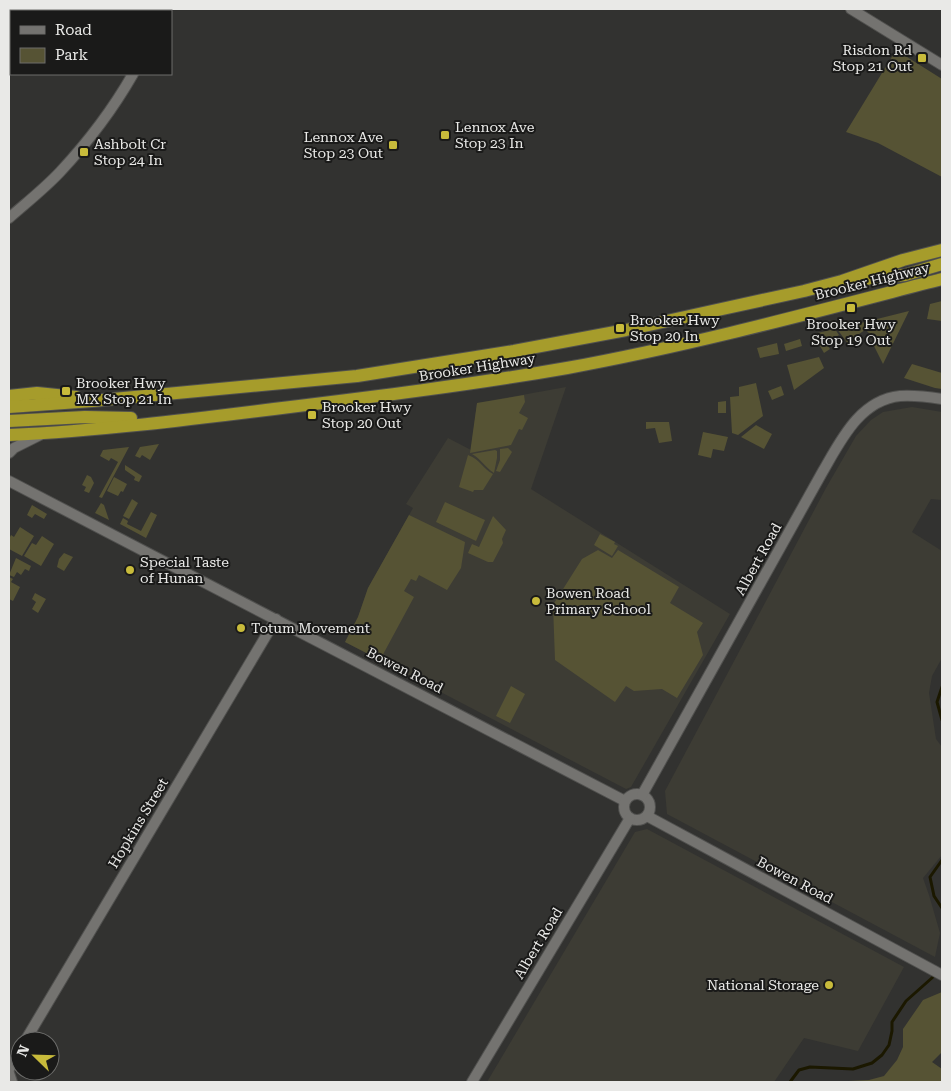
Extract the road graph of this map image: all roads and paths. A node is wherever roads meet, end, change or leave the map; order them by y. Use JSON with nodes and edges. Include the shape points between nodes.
{"nodes":[{"id":1,"x":851,"y":9,"type":"edge"},
{"id":2,"x":942,"y":65,"type":"edge"},
{"id":3,"x":132,"y":75,"type":"edge"},
{"id":4,"x":9,"y":218,"type":"edge"},
{"id":5,"x":942,"y":250,"type":"edge"},
{"id":6,"x":942,"y":264,"type":"edge"},
{"id":7,"x":942,"y":279,"type":"edge"},
{"id":8,"x":842,"y":281,"type":"junction"},
{"id":9,"x":9,"y":396,"type":"edge"},
{"id":10,"x":942,"y":399,"type":"edge"},
{"id":11,"x":105,"y":400,"type":"junction"},
{"id":12,"x":9,"y":407,"type":"edge"},
{"id":13,"x":174,"y":420,"type":"junction"},
{"id":14,"x":9,"y":421,"type":"edge"},
{"id":15,"x":43,"y":434,"type":"junction"},
{"id":16,"x":9,"y":436,"type":"edge"},
{"id":17,"x":9,"y":453,"type":"edge"},
{"id":18,"x":10,"y":481,"type":"edge"},
{"id":19,"x":276,"y":619,"type":"junction"},
{"id":20,"x":642,"y":796,"type":"junction"},
{"id":21,"x":625,"y":801,"type":"junction"},
{"id":22,"x":647,"y":816,"type":"junction"},
{"id":23,"x":630,"y":818,"type":"junction"},
{"id":24,"x":942,"y":975,"type":"edge"},
{"id":25,"x":31,"y":1031,"type":"edge"},
{"id":26,"x":9,"y":1073,"type":"edge"},
{"id":27,"x":12,"y":1082,"type":"edge"},
{"id":28,"x":472,"y":1082,"type":"edge"}],
"edges":[{"from":1,"to":2,"type":"street"},
{"from":3,"to":4,"type":"street","via":[[120,97],[60,172]]},
{"from":5,"to":8,"type":"highway","name":"Brooker Highway"},
{"from":6,"to":8,"type":"highway","name":"Brooker Highway","via":[[905,275]]},
{"from":7,"to":13,"type":"highway","name":"Brooker Highway","via":[[712,337],[568,368],[412,393]]},
{"from":8,"to":11,"type":"highway","name":"Brooker Highway","via":[[626,330],[495,354],[356,376]]},
{"from":9,"to":11,"type":"highway","via":[[40,393]]},
{"from":10,"to":20,"type":"street","name":"Albert Road","via":[[901,396],[886,399],[869,408],[852,424]]},
{"from":11,"to":12,"type":"highway","name":"Brooker Highway"},
{"from":13,"to":14,"type":"highway","via":[[85,417]]},
{"from":13,"to":15,"type":"highway","name":"Brooker Highway"},
{"from":15,"to":16,"type":"highway","name":"Brooker Highway"},
{"from":15,"to":17,"type":"street"},
{"from":18,"to":19,"type":"street","name":"Bowen Road"},
{"from":19,"to":21,"type":"street","name":"Bowen Road"},
{"from":19,"to":25,"type":"street","name":"Hopkins Street"},
{"from":20,"to":21,"type":"street","via":[[634,795]]},
{"from":20,"to":22,"type":"street","via":[[650,804]]},
{"from":21,"to":23,"type":"street","via":[[625,812]]},
{"from":22,"to":23,"type":"street","via":[[641,820]]},
{"from":22,"to":24,"type":"street","name":"Bowen Road"},
{"from":23,"to":28,"type":"street","name":"Albert Road"},
{"from":26,"to":27,"type":"street"}]}
